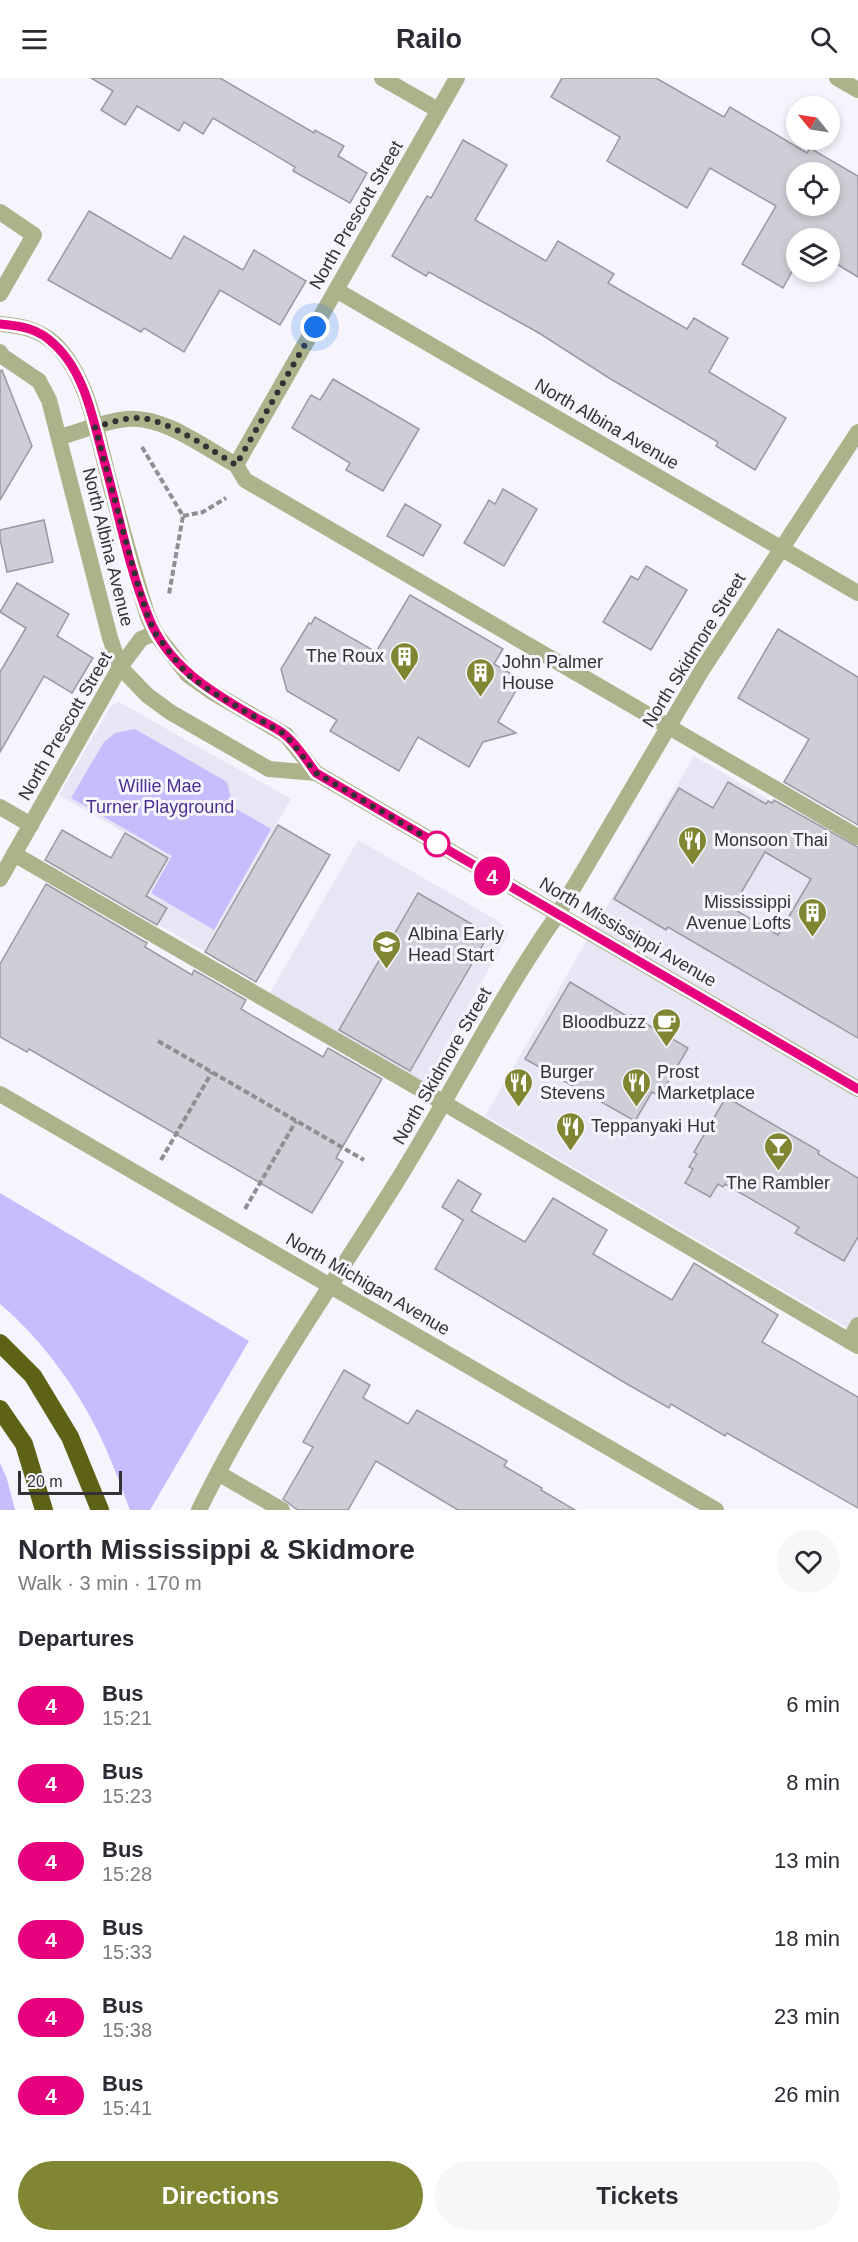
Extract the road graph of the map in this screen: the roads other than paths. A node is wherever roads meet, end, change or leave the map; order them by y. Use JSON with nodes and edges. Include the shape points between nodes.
{"nodes":[{"id":1,"x":382,"y":78,"type":"edge"},
{"id":2,"x":456,"y":78,"type":"edge"},
{"id":3,"x":837,"y":78,"type":"edge"},
{"id":4,"x":858,"y":90,"type":"edge"},
{"id":5,"x":438,"y":110,"type":"junction"},
{"id":6,"x":0,"y":212,"type":"edge"},
{"id":7,"x":336,"y":290,"type":"junction"},
{"id":8,"x":0,"y":294,"type":"edge"},
{"id":9,"x":0,"y":324,"type":"edge"},
{"id":10,"x":0,"y":352,"type":"edge"},
{"id":11,"x":95,"y":427,"type":"junction"},
{"id":12,"x":858,"y":432,"type":"edge"},
{"id":13,"x":60,"y":437,"type":"junction"},
{"id":14,"x":236,"y":465,"type":"junction"},
{"id":15,"x":782,"y":548,"type":"junction"},
{"id":16,"x":858,"y":593,"type":"edge"},
{"id":17,"x":155,"y":633,"type":"junction"},
{"id":18,"x":120,"y":667,"type":"junction"},
{"id":19,"x":669,"y":726,"type":"junction"},
{"id":20,"x":316,"y":773,"type":"junction"},
{"id":21,"x":0,"y":807,"type":"edge"},
{"id":22,"x":31,"y":825,"type":"junction"},
{"id":23,"x":858,"y":837,"type":"edge"},
{"id":24,"x":14,"y":854,"type":"junction"},
{"id":25,"x":0,"y":879,"type":"edge"},
{"id":26,"x":558,"y":914,"type":"junction"},
{"id":27,"x":858,"y":1089,"type":"edge"},
{"id":28,"x":0,"y":1094,"type":"edge"},
{"id":29,"x":443,"y":1102,"type":"junction"},
{"id":30,"x":330,"y":1285,"type":"junction"},
{"id":31,"x":858,"y":1325,"type":"edge"},
{"id":32,"x":0,"y":1343,"type":"edge"},
{"id":33,"x":854,"y":1343,"type":"edge"},
{"id":34,"x":0,"y":1409,"type":"edge"},
{"id":35,"x":218,"y":1473,"type":"junction"},
{"id":36,"x":201,"y":1506,"type":"edge"},
{"id":37,"x":44,"y":1510,"type":"edge"},
{"id":38,"x":100,"y":1510,"type":"edge"},
{"id":39,"x":282,"y":1510,"type":"edge"},
{"id":40,"x":716,"y":1510,"type":"edge"}],
"edges":[{"from":1,"to":5,"type":"street"},
{"from":2,"to":5,"type":"street","name":"North Prescott Street"},
{"from":3,"to":4,"type":"street"},
{"from":5,"to":7,"type":"street","name":"North Prescott Street"},
{"from":6,"to":8,"type":"street","via":[[34,235]]},
{"from":7,"to":14,"type":"street","name":"North Prescott Street"},
{"from":7,"to":15,"type":"street","name":"North Albina Avenue"},
{"from":9,"to":11,"type":"street","name":"North Albina Avenue","via":[[26,326],[54,343],[72,364]]},
{"from":10,"to":13,"type":"street","name":"North Albina Avenue","via":[[39,381]]},
{"from":11,"to":13,"type":"street"},
{"from":11,"to":14,"type":"street","via":[[125,419],[153,421]]},
{"from":11,"to":17,"type":"street","name":"North Albina Avenue","via":[[137,582]]},
{"from":12,"to":15,"type":"street","name":"North Skidmore Street"},
{"from":13,"to":18,"type":"street","name":"North Albina Avenue"},
{"from":14,"to":19,"type":"street","via":[[245,480]]},
{"from":15,"to":16,"type":"street","name":"North Albina Avenue"},
{"from":15,"to":19,"type":"street","name":"North Skidmore Street"},
{"from":17,"to":18,"type":"street","name":"North Prescott Street","via":[[141,639]]},
{"from":17,"to":20,"type":"street","name":"North Mississippi Avenue","via":[[188,675],[286,735]]},
{"from":18,"to":20,"type":"street","name":"North Mississippi Avenue","via":[[170,712],[269,769]]},
{"from":18,"to":22,"type":"street","name":"North Prescott Street"},
{"from":19,"to":23,"type":"street"},
{"from":19,"to":26,"type":"street","name":"North Skidmore Street"},
{"from":20,"to":26,"type":"street","name":"North Mississippi Avenue"},
{"from":21,"to":22,"type":"street"},
{"from":22,"to":24,"type":"street","name":"North Prescott Street"},
{"from":24,"to":25,"type":"street","name":"North Prescott Street"},
{"from":24,"to":29,"type":"street"},
{"from":26,"to":27,"type":"street","name":"North Mississippi Avenue"},
{"from":26,"to":29,"type":"street","name":"North Skidmore Street"},
{"from":28,"to":30,"type":"street","name":"North Michigan Avenue"},
{"from":29,"to":30,"type":"street","name":"North Skidmore Street"},
{"from":29,"to":33,"type":"street"},
{"from":30,"to":35,"type":"street","name":"North Skidmore Street"},
{"from":30,"to":40,"type":"street","name":"North Michigan Avenue"},
{"from":31,"to":33,"type":"street"},
{"from":32,"to":38,"type":"highway","via":[[33,1376],[70,1437]]},
{"from":34,"to":37,"type":"highway","via":[[24,1444]]},
{"from":35,"to":36,"type":"street","name":"North Skidmore Street"},
{"from":35,"to":39,"type":"street"}]}
